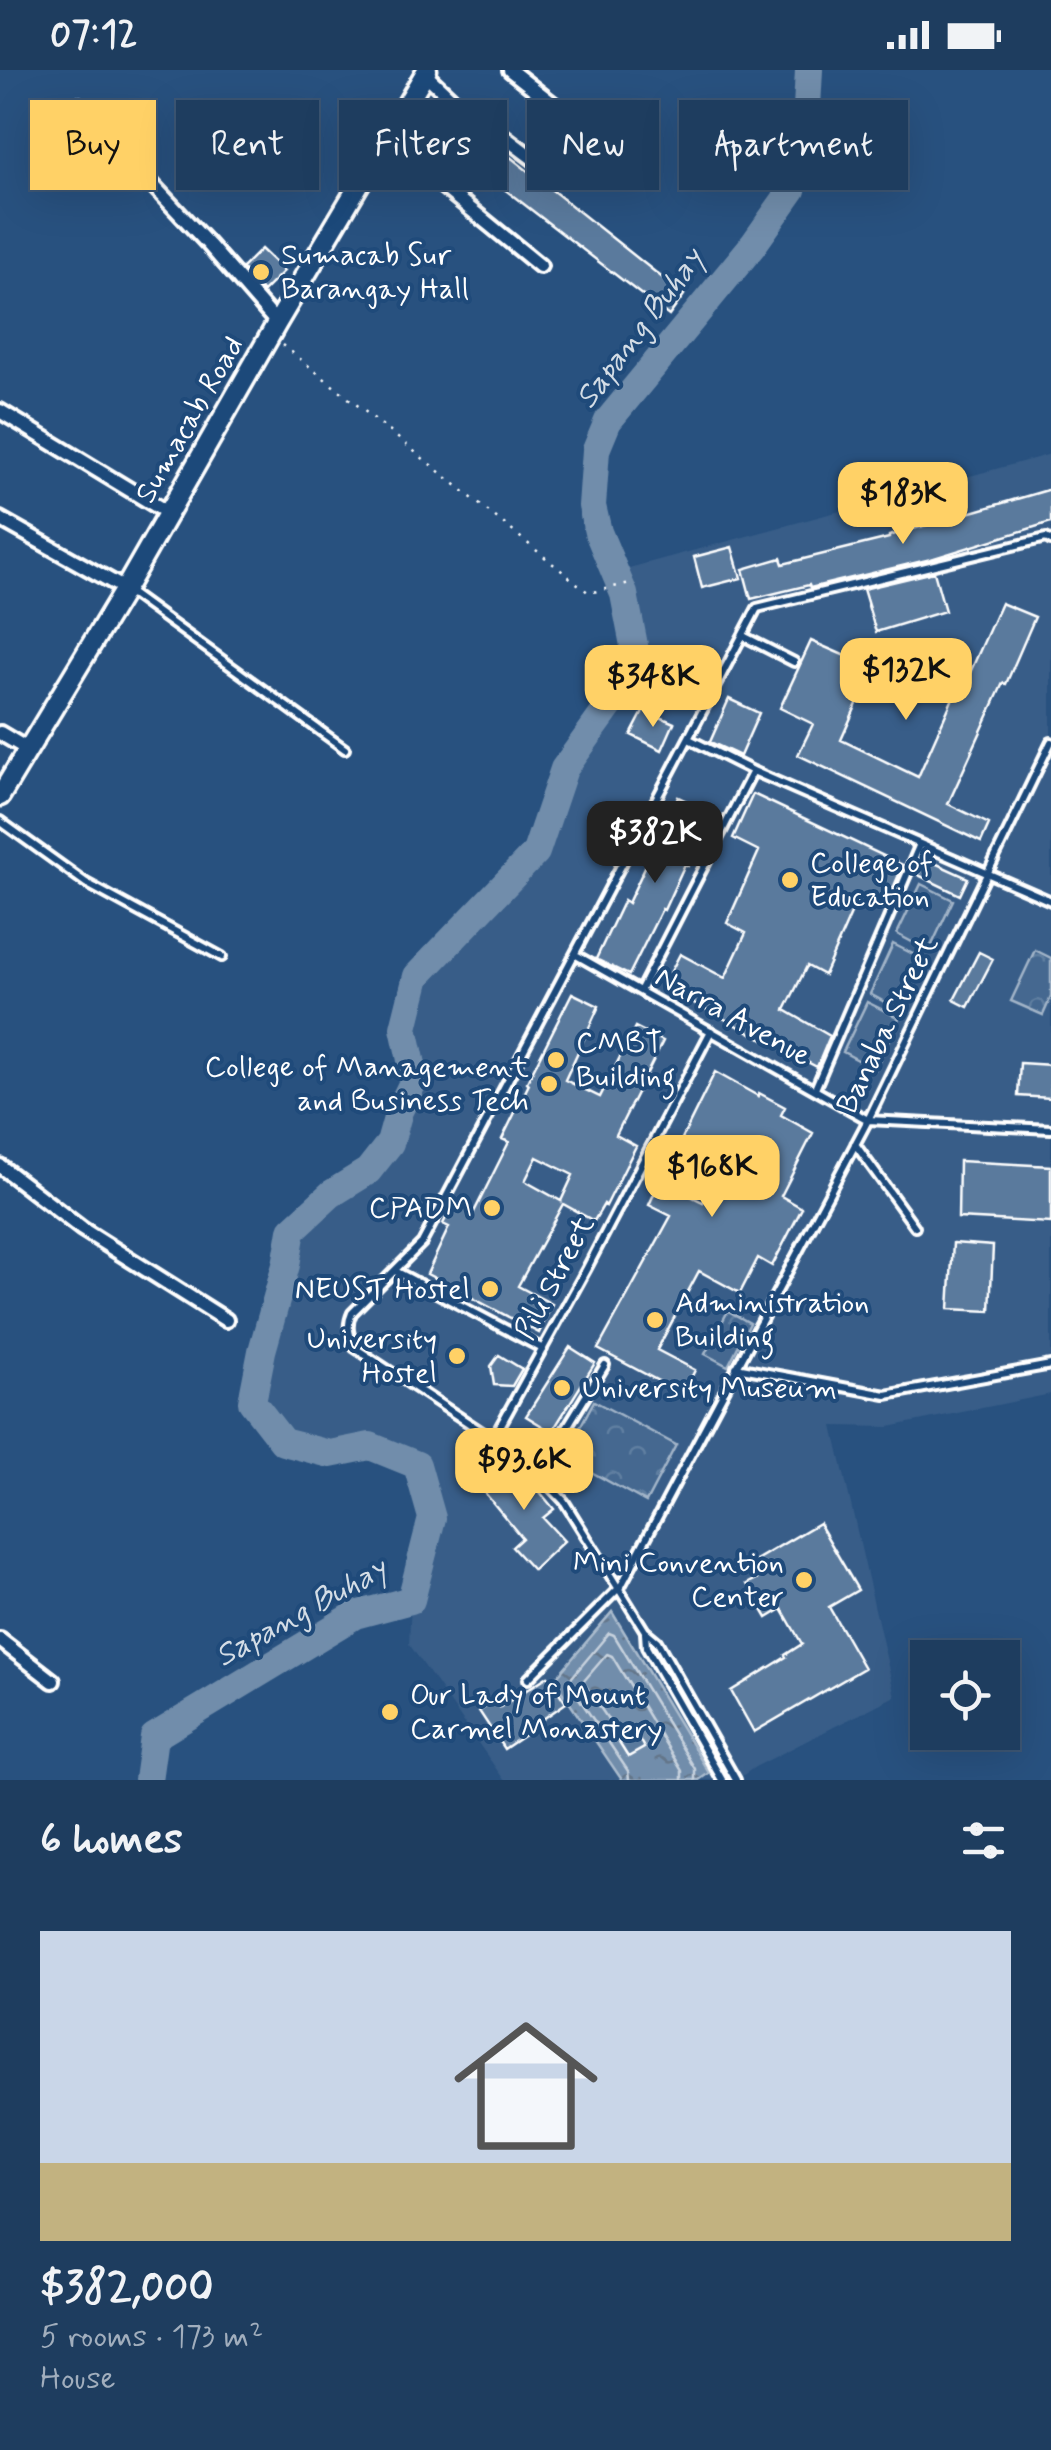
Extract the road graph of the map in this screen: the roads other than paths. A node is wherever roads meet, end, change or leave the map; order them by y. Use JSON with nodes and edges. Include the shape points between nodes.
{"nodes":[{"id":1,"x":510,"y":70,"type":"edge"},
{"id":2,"x":426,"y":72,"type":"edge"},
{"id":3,"x":409,"y":100,"type":"edge"},
{"id":4,"x":548,"y":100,"type":"edge"},
{"id":5,"x":527,"y":154,"type":"edge"},
{"id":6,"x":156,"y":188,"type":"edge"},
{"id":7,"x":358,"y":190,"type":"edge"},
{"id":8,"x":448,"y":190,"type":"edge"},
{"id":9,"x":540,"y":266,"type":"dead end"},
{"id":10,"x":274,"y":329,"type":"junction"},
{"id":11,"x":0,"y":411,"type":"edge"},
{"id":12,"x":168,"y":512,"type":"junction"},
{"id":13,"x":0,"y":519,"type":"edge"},
{"id":14,"x":1051,"y":541,"type":"edge"},
{"id":15,"x":125,"y":589,"type":"junction"},
{"id":16,"x":743,"y":636,"type":"junction"},
{"id":17,"x":794,"y":662,"type":"dead end"},
{"id":18,"x":0,"y":733,"type":"edge"},
{"id":19,"x":689,"y":739,"type":"junction"},
{"id":20,"x":1051,"y":742,"type":"edge"},
{"id":21,"x":27,"y":749,"type":"junction"},
{"id":22,"x":345,"y":749,"type":"dead end"},
{"id":23,"x":753,"y":770,"type":"junction"},
{"id":24,"x":0,"y":796,"type":"edge"},
{"id":25,"x":0,"y":821,"type":"edge"},
{"id":26,"x":920,"y":844,"type":"junction"},
{"id":27,"x":986,"y":873,"type":"junction"},
{"id":28,"x":1051,"y":901,"type":"edge"},
{"id":29,"x":576,"y":955,"type":"junction"},
{"id":30,"x":222,"y":957,"type":"dead end"},
{"id":31,"x":640,"y":990,"type":"junction"},
{"id":32,"x":711,"y":1031,"type":"junction"},
{"id":33,"x":815,"y":1089,"type":"junction"},
{"id":34,"x":868,"y":1120,"type":"junction"},
{"id":35,"x":1051,"y":1129,"type":"edge"},
{"id":36,"x":855,"y":1144,"type":"junction"},
{"id":37,"x":0,"y":1166,"type":"edge"},
{"id":38,"x":915,"y":1227,"type":"dead end"},
{"id":39,"x":395,"y":1271,"type":"junction"},
{"id":40,"x":226,"y":1320,"type":"dead end"},
{"id":41,"x":542,"y":1349,"type":"junction"},
{"id":42,"x":1051,"y":1364,"type":"edge"},
{"id":43,"x":605,"y":1365,"type":"dead end"},
{"id":44,"x":736,"y":1367,"type":"junction"},
{"id":45,"x":493,"y":1438,"type":"junction"},
{"id":46,"x":538,"y":1474,"type":"junction"},
{"id":47,"x":619,"y":1589,"type":"junction"},
{"id":48,"x":644,"y":1631,"type":"junction"},
{"id":49,"x":0,"y":1640,"type":"edge"},
{"id":50,"x":528,"y":1679,"type":"dead end"},
{"id":51,"x":54,"y":1681,"type":"dead end"},
{"id":52,"x":720,"y":1779,"type":"edge"},
{"id":53,"x":736,"y":1780,"type":"edge"}],
"edges":[{"from":1,"to":4,"type":"street"},
{"from":2,"to":3,"type":"main road","name":"Sumacab Road"},
{"from":2,"to":5,"type":"street","via":[[461,108]]},
{"from":6,"to":10,"type":"street"},
{"from":7,"to":10,"type":"main road","name":"Sumacab Road"},
{"from":8,"to":9,"type":"street"},
{"from":10,"to":12,"type":"main road","name":"Sumacab Road"},
{"from":11,"to":12,"type":"street"},
{"from":12,"to":15,"type":"main road","name":"Sumacab Road"},
{"from":13,"to":15,"type":"street"},
{"from":14,"to":16,"type":"lane","via":[[757,608]]},
{"from":15,"to":21,"type":"main road","name":"Sumacab Road"},
{"from":15,"to":22,"type":"lane"},
{"from":16,"to":17,"type":"lane"},
{"from":16,"to":19,"type":"lane"},
{"from":18,"to":21,"type":"street"},
{"from":19,"to":23,"type":"lane"},
{"from":19,"to":29,"type":"lane"},
{"from":20,"to":27,"type":"lane","name":"Banaba Street"},
{"from":21,"to":24,"type":"main road","name":"Sumacab Road"},
{"from":23,"to":26,"type":"lane"},
{"from":23,"to":31,"type":"lane"},
{"from":25,"to":30,"type":"lane","via":[[86,883]]},
{"from":26,"to":27,"type":"lane"},
{"from":26,"to":33,"type":"lane"},
{"from":27,"to":28,"type":"lane"},
{"from":27,"to":34,"type":"lane","name":"Banaba Street"},
{"from":29,"to":31,"type":"lane","name":"Narra Avenue"},
{"from":29,"to":39,"type":"lane","via":[[422,1243]]},
{"from":31,"to":32,"type":"lane","name":"Narra Avenue"},
{"from":32,"to":33,"type":"lane","name":"Narra Avenue"},
{"from":32,"to":41,"type":"lane","name":"Pili Street"},
{"from":33,"to":34,"type":"lane","name":"Narra Avenue"},
{"from":34,"to":35,"type":"lane"},
{"from":34,"to":36,"type":"lane","name":"Banaba Street"},
{"from":36,"to":38,"type":"lane"},
{"from":36,"to":44,"type":"lane","name":"Banaba Street"},
{"from":37,"to":40,"type":"street","via":[[82,1229]]},
{"from":39,"to":41,"type":"lane"},
{"from":39,"to":45,"type":"lane","via":[[352,1313],[347,1323],[356,1348]]},
{"from":41,"to":45,"type":"lane","name":"Pili Street"},
{"from":42,"to":44,"type":"lane","via":[[886,1395]]},
{"from":43,"to":46,"type":"lane"},
{"from":44,"to":47,"type":"lane","name":"Banaba Street"},
{"from":45,"to":46,"type":"lane"},
{"from":46,"to":47,"type":"lane","via":[[564,1501]]},
{"from":47,"to":48,"type":"lane"},
{"from":47,"to":50,"type":"lane","name":"Banaba Street"},
{"from":48,"to":52,"type":"lane","via":[[646,1647]]},
{"from":48,"to":53,"type":"lane","via":[[657,1642]]},
{"from":49,"to":51,"type":"street"}]}
